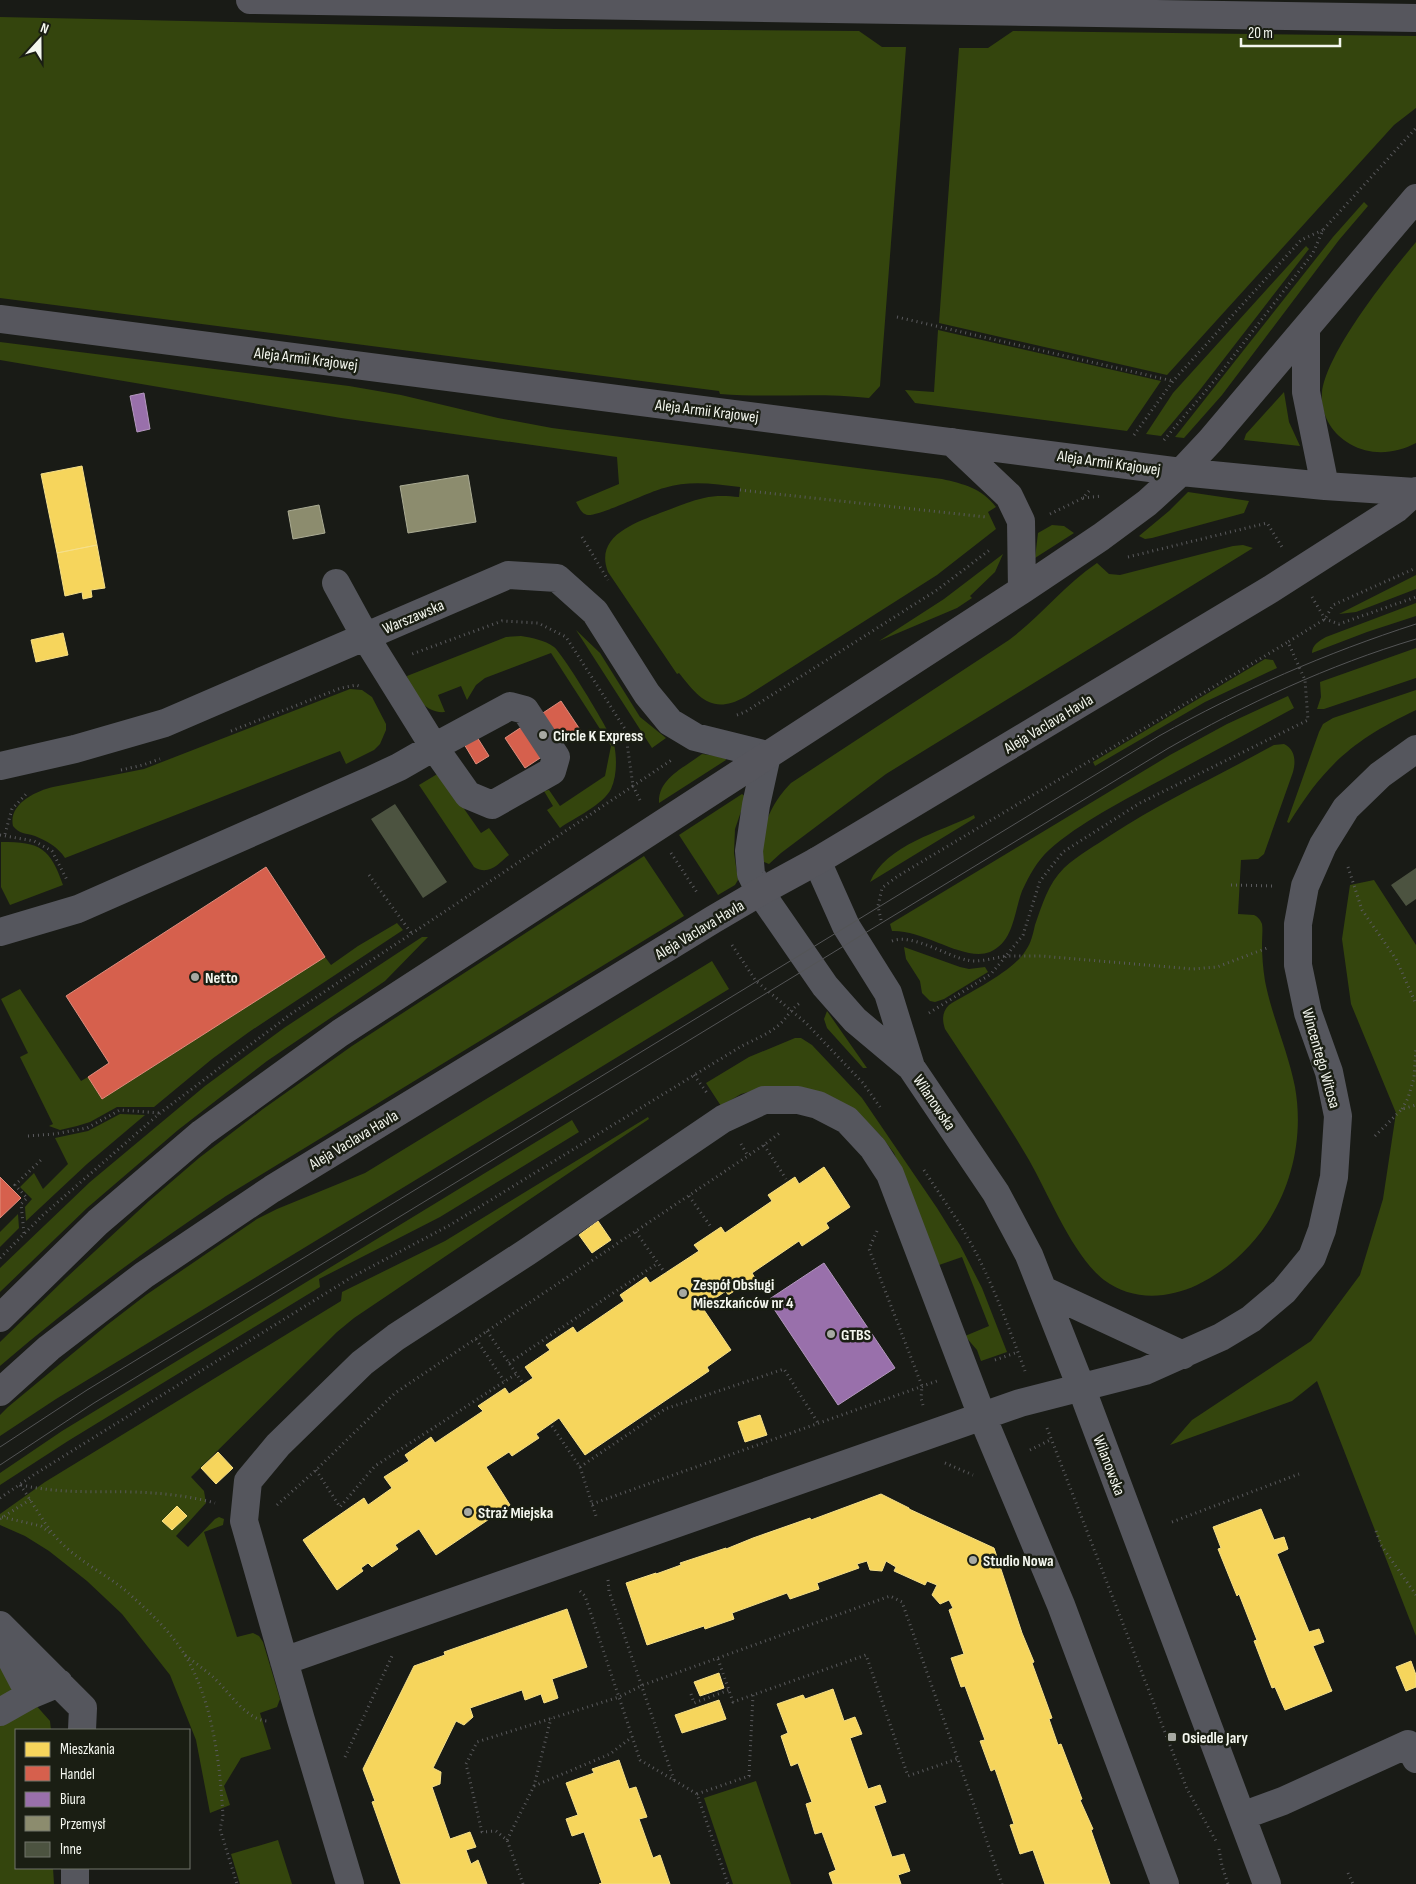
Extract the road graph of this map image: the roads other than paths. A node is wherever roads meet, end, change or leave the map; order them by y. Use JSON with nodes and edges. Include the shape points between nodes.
{"nodes":[{"id":1,"x":250,"y":0,"type":"edge"},
{"id":2,"x":1416,"y":18,"type":"edge"},
{"id":3,"x":1416,"y":198,"type":"edge"},
{"id":4,"x":0,"y":319,"type":"edge"},
{"id":5,"x":1306,"y":329,"type":"junction"},
{"id":6,"x":952,"y":442,"type":"junction"},
{"id":7,"x":1181,"y":472,"type":"junction"},
{"id":8,"x":1325,"y":486,"type":"junction"},
{"id":9,"x":1416,"y":492,"type":"edge"},
{"id":10,"x":336,"y":583,"type":"dead end"},
{"id":11,"x":1022,"y":590,"type":"junction"},
{"id":12,"x":365,"y":636,"type":"junction"},
{"id":13,"x":1416,"y":749,"type":"edge"},
{"id":14,"x":767,"y":755,"type":"junction"},
{"id":15,"x":0,"y":766,"type":"edge"},
{"id":16,"x":817,"y":861,"type":"junction"},
{"id":17,"x":760,"y":892,"type":"junction"},
{"id":18,"x":0,"y":932,"type":"edge"},
{"id":19,"x":911,"y":1067,"type":"junction"},
{"id":20,"x":1043,"y":1290,"type":"junction"},
{"id":21,"x":0,"y":1318,"type":"edge"},
{"id":22,"x":1183,"y":1355,"type":"junction"},
{"id":23,"x":1081,"y":1387,"type":"junction"},
{"id":24,"x":0,"y":1392,"type":"edge"},
{"id":25,"x":982,"y":1416,"type":"junction"},
{"id":26,"x":0,"y":1625,"type":"edge"},
{"id":27,"x":0,"y":1638,"type":"edge"},
{"id":28,"x":284,"y":1661,"type":"junction"},
{"id":29,"x":59,"y":1683,"type":"junction"},
{"id":30,"x":30,"y":1695,"type":"junction"},
{"id":31,"x":0,"y":1712,"type":"edge"},
{"id":32,"x":82,"y":1729,"type":"edge"},
{"id":33,"x":1416,"y":1760,"type":"edge"},
{"id":34,"x":1242,"y":1816,"type":"junction"},
{"id":35,"x":76,"y":1869,"type":"edge"},
{"id":36,"x":75,"y":1884,"type":"edge"},
{"id":37,"x":350,"y":1884,"type":"edge"},
{"id":38,"x":1165,"y":1884,"type":"edge"},
{"id":39,"x":1267,"y":1884,"type":"edge"}],
"edges":[{"from":1,"to":2,"type":"main road"},
{"from":3,"to":5,"type":"main road"},
{"from":4,"to":6,"type":"main road","name":"Aleja Armii Krajowej"},
{"from":5,"to":7,"type":"main road"},
{"from":5,"to":8,"type":"main road","via":[[1306,392]]},
{"from":6,"to":7,"type":"main road","name":"Aleja Armii Krajowej"},
{"from":6,"to":11,"type":"main road","via":[[1009,496],[1021,521]]},
{"from":7,"to":8,"type":"main road","name":"Aleja Armii Krajowej"},
{"from":7,"to":11,"type":"main road","via":[[1148,503]]},
{"from":8,"to":9,"type":"main road","name":"Aleja Armii Krajowej"},
{"from":9,"to":16,"type":"main road","name":"Aleja Vaclava Havla","via":[[1396,509],[1298,571]]},
{"from":10,"to":12,"type":"street"},
{"from":11,"to":14,"type":"main road"},
{"from":12,"to":14,"type":"street","name":"Warszawska","via":[[508,576],[557,578],[595,612],[647,694],[670,722],[695,737]]},
{"from":12,"to":15,"type":"street","name":"Warszawska","via":[[165,722],[75,749]]},
{"from":12,"to":18,"type":"street","via":[[434,747],[371,780],[78,909]]},
{"from":13,"to":22,"type":"street","name":"Wincentego Witosa","via":[[1380,775],[1346,808],[1323,845],[1305,886],[1298,924],[1298,965],[1308,1013],[1329,1072],[1338,1116],[1334,1177],[1312,1257],[1284,1291],[1251,1319],[1222,1338]]},
{"from":14,"to":17,"type":"street","name":"Wilanowska","via":[[749,851],[751,874]]},
{"from":14,"to":21,"type":"main road","via":[[340,1033],[202,1133],[98,1222]]},
{"from":16,"to":17,"type":"main road","name":"Aleja Vaclava Havla"},
{"from":16,"to":19,"type":"street","name":"Wilanowska","via":[[846,926],[888,993]]},
{"from":17,"to":19,"type":"street","name":"Wilanowska","via":[[825,986],[855,1020]]},
{"from":17,"to":24,"type":"main road","name":"Aleja Vaclava Havla","via":[[272,1189],[144,1275],[48,1348]]},
{"from":19,"to":20,"type":"street","name":"Wilanowska","via":[[996,1193],[1029,1255]]},
{"from":20,"to":22,"type":"street"},
{"from":20,"to":23,"type":"street","name":"Wilanowska"},
{"from":22,"to":23,"type":"street","name":"Wincentego Witosa","via":[[1145,1371]]},
{"from":23,"to":25,"type":"street","name":"Wincentego Witosa"},
{"from":23,"to":34,"type":"street","name":"Wilanowska"},
{"from":25,"to":28,"type":"street","name":"Wincentego Witosa"},
{"from":25,"to":28,"type":"street","via":[[890,1174],[873,1148],[847,1120],[818,1105],[798,1100],[764,1100],[723,1119],[396,1336],[362,1363],[278,1445],[248,1481],[244,1521]]},
{"from":25,"to":38,"type":"street","via":[[991,1471],[1061,1605]]},
{"from":26,"to":29,"type":"street"},
{"from":27,"to":30,"type":"street"},
{"from":28,"to":37,"type":"street"},
{"from":29,"to":30,"type":"street"},
{"from":29,"to":32,"type":"street","via":[[83,1708]]},
{"from":30,"to":31,"type":"street"},
{"from":33,"to":34,"type":"street","via":[[1408,1744],[1283,1801]]},
{"from":34,"to":39,"type":"street","name":"Wilanowska"},
{"from":35,"to":36,"type":"street"}]}
